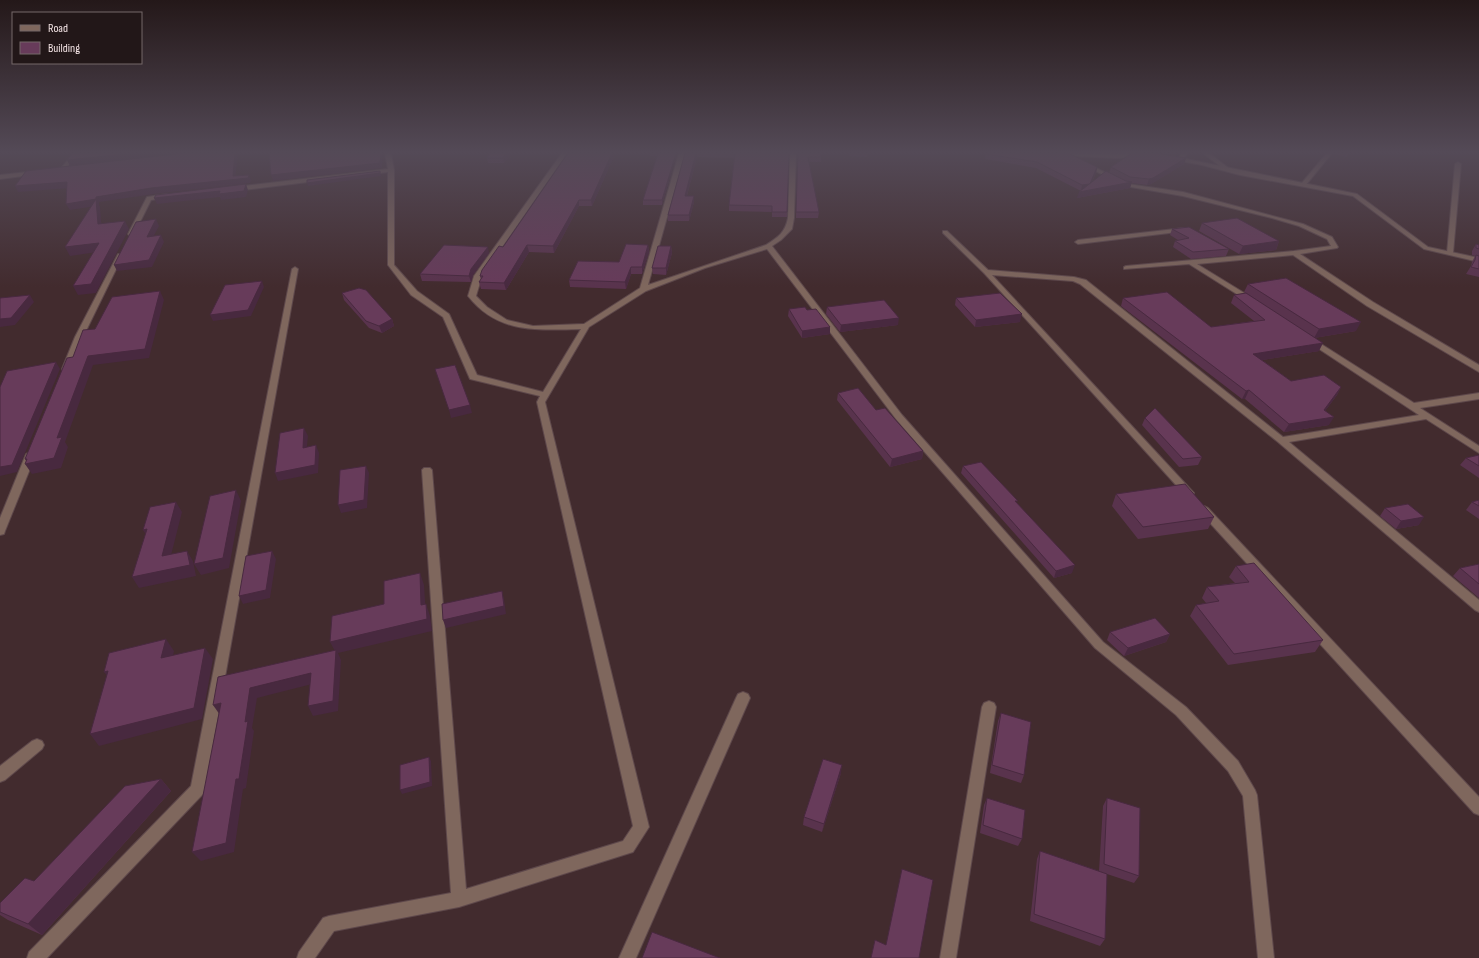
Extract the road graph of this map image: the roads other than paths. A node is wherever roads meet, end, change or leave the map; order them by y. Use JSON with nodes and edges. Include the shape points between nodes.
{"nodes":[{"id":1,"x":152,"y":198,"type":"edge"},
{"id":2,"x":391,"y":198,"type":"edge"},
{"id":3,"x":533,"y":198,"type":"edge"},
{"id":4,"x":669,"y":198,"type":"edge"},
{"id":5,"x":792,"y":198,"type":"edge"},
{"id":6,"x":1198,"y":198,"type":"edge"},
{"id":7,"x":1359,"y":198,"type":"edge"},
{"id":8,"x":1455,"y":198,"type":"edge"},
{"id":9,"x":1192,"y":231,"type":"edge"},
{"id":10,"x":945,"y":232,"type":"dead end"},
{"id":11,"x":1078,"y":242,"type":"dead end"},
{"id":12,"x":768,"y":246,"type":"junction"},
{"id":13,"x":1226,"y":251,"type":"edge"},
{"id":14,"x":1294,"y":253,"type":"junction"},
{"id":15,"x":1450,"y":253,"type":"junction"},
{"id":16,"x":1240,"y":259,"type":"junction"},
{"id":17,"x":1479,"y":260,"type":"edge"},
{"id":18,"x":1190,"y":262,"type":"junction"},
{"id":19,"x":1126,"y":268,"type":"dead end"},
{"id":20,"x":295,"y":269,"type":"dead end"},
{"id":21,"x":986,"y":272,"type":"junction"},
{"id":22,"x":643,"y":289,"type":"junction"},
{"id":23,"x":1256,"y":304,"type":"edge"},
{"id":24,"x":586,"y":326,"type":"junction"},
{"id":25,"x":1302,"y":334,"type":"edge"},
{"id":26,"x":1479,"y":369,"type":"edge"},
{"id":27,"x":61,"y":380,"type":"edge"},
{"id":28,"x":546,"y":395,"type":"junction"},
{"id":29,"x":1479,"y":396,"type":"edge"},
{"id":30,"x":1413,"y":406,"type":"junction"},
{"id":31,"x":1428,"y":416,"type":"junction"},
{"id":32,"x":1281,"y":440,"type":"junction"},
{"id":33,"x":35,"y":445,"type":"edge"},
{"id":34,"x":1479,"y":450,"type":"edge"},
{"id":35,"x":427,"y":470,"type":"dead end"},
{"id":36,"x":0,"y":531,"type":"edge"},
{"id":37,"x":1479,"y":607,"type":"edge"},
{"id":38,"x":743,"y":698,"type":"dead end"},
{"id":39,"x":989,"y":707,"type":"dead end"},
{"id":40,"x":37,"y":745,"type":"dead end"},
{"id":41,"x":0,"y":775,"type":"edge"},
{"id":42,"x":1479,"y":808,"type":"edge"},
{"id":43,"x":459,"y":899,"type":"junction"},
{"id":44,"x":35,"y":958,"type":"edge"},
{"id":45,"x":304,"y":958,"type":"edge"},
{"id":46,"x":627,"y":958,"type":"edge"},
{"id":47,"x":948,"y":958,"type":"edge"},
{"id":48,"x":1266,"y":958,"type":"edge"}],
"edges":[{"from":1,"to":27,"type":"street","via":[[149,198],[79,336]]},
{"from":2,"to":28,"type":"street","via":[[391,265],[414,293],[446,316],[474,377]]},
{"from":3,"to":24,"type":"street","via":[[478,276],[472,296],[484,309],[505,322],[533,328]]},
{"from":4,"to":22,"type":"street"},
{"from":5,"to":12,"type":"street","via":[[788,229]]},
{"from":6,"to":14,"type":"street","via":[[1301,225],[1330,238],[1335,247]]},
{"from":7,"to":15,"type":"street","via":[[1426,248]]},
{"from":8,"to":15,"type":"street"},
{"from":9,"to":11,"type":"street"},
{"from":10,"to":21,"type":"street"},
{"from":12,"to":22,"type":"street"},
{"from":12,"to":48,"type":"street","via":[[899,417],[1099,645],[1181,711],[1233,766],[1250,795]]},
{"from":13,"to":16,"type":"street"},
{"from":14,"to":16,"type":"street"},
{"from":14,"to":26,"type":"street","via":[[1370,304]]},
{"from":15,"to":17,"type":"street"},
{"from":16,"to":18,"type":"street"},
{"from":18,"to":19,"type":"street"},
{"from":18,"to":23,"type":"street"},
{"from":20,"to":44,"type":"street","via":[[198,789]]},
{"from":21,"to":32,"type":"street","via":[[1074,279],[1083,282]]},
{"from":21,"to":42,"type":"street"},
{"from":22,"to":24,"type":"street"},
{"from":24,"to":28,"type":"street"},
{"from":25,"to":30,"type":"street"},
{"from":28,"to":43,"type":"street","via":[[541,402],[641,827],[628,847]]},
{"from":29,"to":30,"type":"street"},
{"from":30,"to":31,"type":"street"},
{"from":31,"to":32,"type":"street"},
{"from":31,"to":34,"type":"street"},
{"from":32,"to":37,"type":"street"},
{"from":33,"to":36,"type":"street"},
{"from":35,"to":43,"type":"street"},
{"from":38,"to":46,"type":"street"},
{"from":39,"to":47,"type":"street"},
{"from":40,"to":41,"type":"street"},
{"from":43,"to":45,"type":"street","via":[[329,924]]}]}
